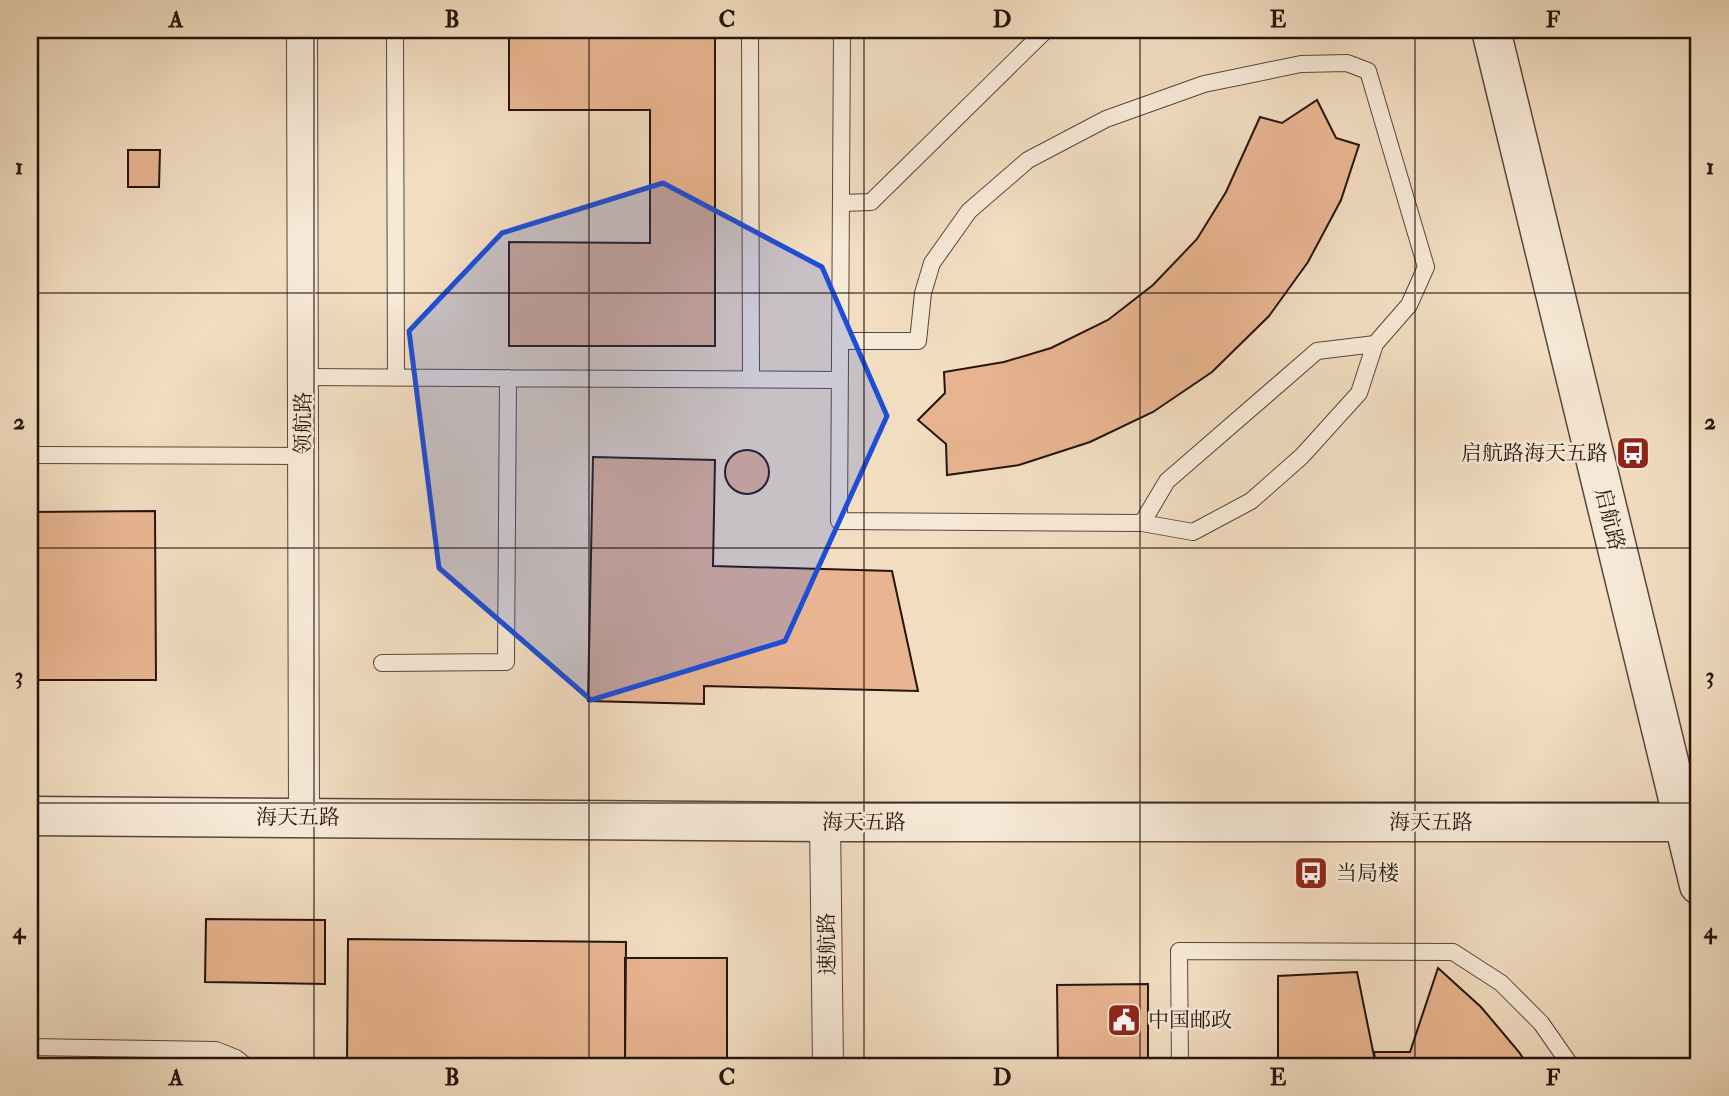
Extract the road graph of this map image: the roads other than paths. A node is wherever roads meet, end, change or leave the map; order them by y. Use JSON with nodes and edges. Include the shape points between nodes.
{"nodes":[{"id":1,"x":302,"y":30,"type":"edge"},
{"id":2,"x":395,"y":30,"type":"edge"},
{"id":3,"x":750,"y":30,"type":"edge"},
{"id":4,"x":842,"y":30,"type":"edge"},
{"id":5,"x":1046,"y":30,"type":"edge"},
{"id":6,"x":1491,"y":30,"type":"edge"},
{"id":7,"x":841,"y":203,"type":"junction"},
{"id":8,"x":840,"y":341,"type":"junction"},
{"id":9,"x":1375,"y":344,"type":"junction"},
{"id":10,"x":303,"y":377,"type":"junction"},
{"id":11,"x":396,"y":378,"type":"junction"},
{"id":12,"x":508,"y":378,"type":"junction"},
{"id":13,"x":751,"y":379,"type":"junction"},
{"id":14,"x":840,"y":380,"type":"junction"},
{"id":15,"x":30,"y":455,"type":"edge"},
{"id":16,"x":303,"y":456,"type":"junction"},
{"id":17,"x":1142,"y":523,"type":"junction"},
{"id":18,"x":382,"y":663,"type":"dead end"},
{"id":19,"x":30,"y":816,"type":"edge"},
{"id":20,"x":304,"y":817,"type":"junction"},
{"id":21,"x":825,"y":822,"type":"junction"},
{"id":22,"x":1692,"y":822,"type":"edge"},
{"id":23,"x":1699,"y":885,"type":"edge"},
{"id":24,"x":30,"y":1046,"type":"edge"},
{"id":25,"x":246,"y":1066,"type":"edge"},
{"id":26,"x":828,"y":1066,"type":"edge"},
{"id":27,"x":1180,"y":1066,"type":"edge"},
{"id":28,"x":1571,"y":1066,"type":"edge"}],
"edges":[{"from":1,"to":10,"type":"street","name":"领航路"},
{"from":2,"to":11,"type":"lane"},
{"from":3,"to":13,"type":"lane"},
{"from":4,"to":7,"type":"lane"},
{"from":5,"to":7,"type":"lane","via":[[871,202]]},
{"from":6,"to":22,"type":"street","name":"启航路"},
{"from":7,"to":8,"type":"lane"},
{"from":8,"to":9,"type":"lane","via":[[918,341],[923,293],[932,263],[969,211],[1028,160],[1107,119],[1204,83],[1301,64],[1347,63],[1368,71],[1426,267],[1409,305]]},
{"from":8,"to":14,"type":"lane"},
{"from":9,"to":17,"type":"lane","via":[[1317,351],[1167,481]]},
{"from":9,"to":17,"type":"lane","via":[[1359,393],[1302,456],[1251,501],[1193,532]]},
{"from":10,"to":11,"type":"lane"},
{"from":10,"to":16,"type":"street","name":"领航路"},
{"from":11,"to":12,"type":"lane"},
{"from":12,"to":13,"type":"lane"},
{"from":12,"to":18,"type":"lane","via":[[506,662]]},
{"from":13,"to":14,"type":"lane"},
{"from":14,"to":17,"type":"lane","via":[[839,521]]},
{"from":15,"to":16,"type":"lane"},
{"from":16,"to":20,"type":"street","name":"领航路"},
{"from":19,"to":20,"type":"street","name":"海天五路"},
{"from":20,"to":21,"type":"street","name":"海天五路"},
{"from":21,"to":22,"type":"street","name":"海天五路"},
{"from":21,"to":26,"type":"street","name":"速航路"},
{"from":22,"to":23,"type":"street","name":"启航路"},
{"from":24,"to":25,"type":"lane","via":[[216,1050]]},
{"from":27,"to":28,"type":"lane","via":[[1179,951],[1453,951],[1501,983],[1541,1023]]}]}
